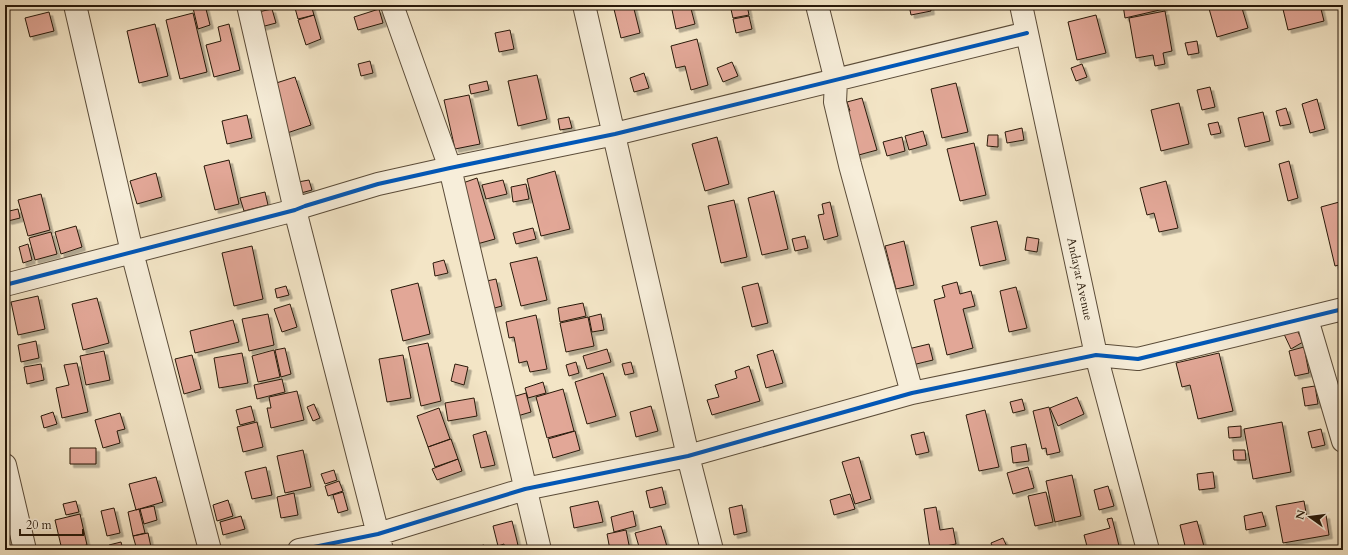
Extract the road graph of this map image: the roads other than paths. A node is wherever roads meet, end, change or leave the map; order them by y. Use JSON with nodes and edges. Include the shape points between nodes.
{"nodes":[{"id":1,"x":75,"y":5,"type":"edge"},
{"id":2,"x":248,"y":5,"type":"edge"},
{"id":3,"x":392,"y":5,"type":"edge"},
{"id":4,"x":584,"y":5,"type":"edge"},
{"id":5,"x":817,"y":5,"type":"edge"},
{"id":6,"x":1021,"y":5,"type":"edge"},
{"id":7,"x":1027,"y":33,"type":"junction"},
{"id":8,"x":836,"y":81,"type":"junction"},
{"id":9,"x":615,"y":134,"type":"junction"},
{"id":10,"x":450,"y":168,"type":"junction"},
{"id":11,"x":295,"y":210,"type":"junction"},
{"id":12,"x":132,"y":252,"type":"junction"},
{"id":13,"x":5,"y":285,"type":"edge"},
{"id":14,"x":1343,"y":309,"type":"edge"},
{"id":15,"x":1307,"y":319,"type":"junction"},
{"id":16,"x":1096,"y":355,"type":"junction"},
{"id":17,"x":912,"y":393,"type":"junction"},
{"id":18,"x":1343,"y":441,"type":"edge"},
{"id":19,"x":688,"y":456,"type":"junction"},
{"id":20,"x":5,"y":465,"type":"edge"},
{"id":21,"x":525,"y":488,"type":"junction"},
{"id":22,"x":380,"y":542,"type":"edge"},
{"id":23,"x":26,"y":550,"type":"edge"},
{"id":24,"x":210,"y":550,"type":"edge"},
{"id":25,"x":299,"y":550,"type":"edge"},
{"id":26,"x":540,"y":550,"type":"edge"},
{"id":27,"x":712,"y":550,"type":"edge"},
{"id":28,"x":1148,"y":550,"type":"edge"}],
"edges":[{"from":1,"to":12,"type":"street"},
{"from":2,"to":11,"type":"street"},
{"from":3,"to":10,"type":"street"},
{"from":4,"to":9,"type":"street"},
{"from":5,"to":8,"type":"street"},
{"from":6,"to":7,"type":"street","name":"Andayat Avenue"},
{"from":7,"to":8,"type":"street"},
{"from":7,"to":16,"type":"street","name":"Andayat Avenue"},
{"from":8,"to":9,"type":"street"},
{"from":8,"to":17,"type":"street","via":[[835,102],[843,137]]},
{"from":9,"to":10,"type":"street"},
{"from":9,"to":19,"type":"street"},
{"from":10,"to":11,"type":"street","via":[[378,184]]},
{"from":10,"to":21,"type":"street"},
{"from":11,"to":12,"type":"street"},
{"from":11,"to":22,"type":"street"},
{"from":12,"to":13,"type":"street"},
{"from":12,"to":24,"type":"street"},
{"from":14,"to":15,"type":"street"},
{"from":15,"to":16,"type":"street","via":[[1138,359]]},
{"from":15,"to":18,"type":"street"},
{"from":16,"to":17,"type":"street"},
{"from":16,"to":28,"type":"street","name":"Andayat Avenue"},
{"from":17,"to":19,"type":"street"},
{"from":19,"to":21,"type":"street"},
{"from":19,"to":27,"type":"street"},
{"from":20,"to":23,"type":"street"},
{"from":21,"to":22,"type":"street"},
{"from":21,"to":26,"type":"street"},
{"from":22,"to":25,"type":"street"}]}
